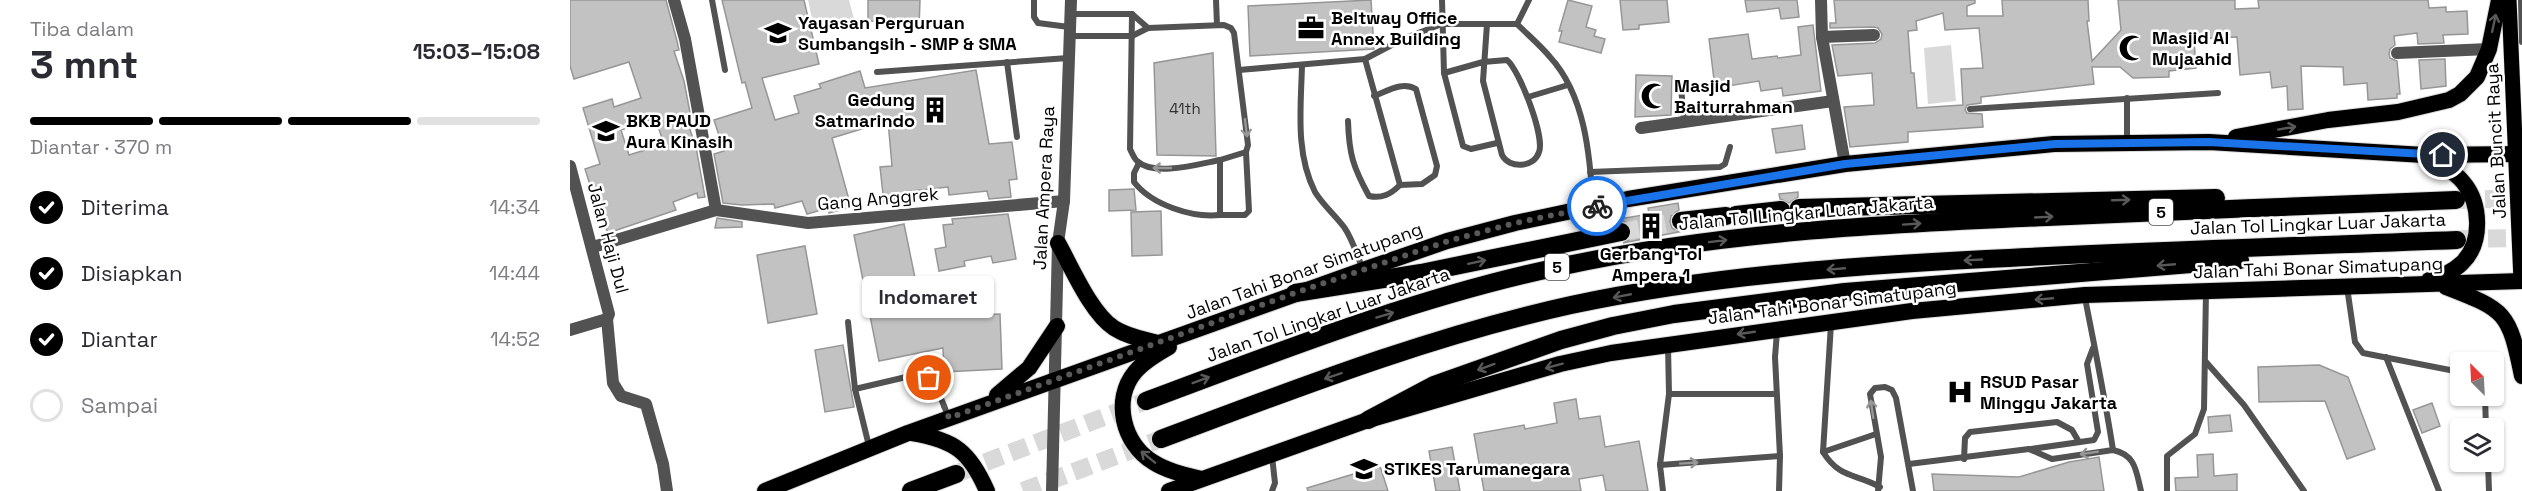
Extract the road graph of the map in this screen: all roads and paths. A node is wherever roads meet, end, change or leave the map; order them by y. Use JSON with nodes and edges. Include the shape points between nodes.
{"nodes":[{"id":1,"x":674,"y":0,"type":"edge"},
{"id":2,"x":712,"y":0,"type":"edge"},
{"id":3,"x":1034,"y":0,"type":"edge"},
{"id":4,"x":1071,"y":0,"type":"edge"},
{"id":5,"x":1216,"y":0,"type":"edge"},
{"id":6,"x":1442,"y":0,"type":"edge"},
{"id":7,"x":1529,"y":0,"type":"edge"},
{"id":8,"x":1821,"y":0,"type":"edge"},
{"id":9,"x":2499,"y":0,"type":"edge"},
{"id":10,"x":2509,"y":0,"type":"edge"},
{"id":11,"x":2521,"y":0,"type":"edge"},
{"id":12,"x":1070,"y":14,"type":"junction"},
{"id":13,"x":1132,"y":14,"type":"junction"},
{"id":14,"x":1442,"y":24,"type":"junction"},
{"id":15,"x":1487,"y":24,"type":"junction"},
{"id":16,"x":1517,"y":24,"type":"junction"},
{"id":17,"x":1217,"y":25,"type":"junction"},
{"id":18,"x":1148,"y":28,"type":"junction"},
{"id":19,"x":1069,"y":32,"type":"junction"},
{"id":20,"x":1874,"y":35,"type":"dead end"},
{"id":21,"x":1132,"y":36,"type":"junction"},
{"id":22,"x":1822,"y":37,"type":"junction"},
{"id":23,"x":2522,"y":42,"type":"edge"},
{"id":24,"x":2489,"y":49,"type":"junction"},
{"id":25,"x":2397,"y":53,"type":"dead end"},
{"id":26,"x":1068,"y":58,"type":"junction"},
{"id":27,"x":1365,"y":59,"type":"junction"},
{"id":28,"x":1007,"y":62,"type":"junction"},
{"id":29,"x":1483,"y":62,"type":"junction"},
{"id":30,"x":1302,"y":65,"type":"junction"},
{"id":31,"x":725,"y":70,"type":"dead end"},
{"id":32,"x":1239,"y":70,"type":"junction"},
{"id":33,"x":877,"y":72,"type":"dead end"},
{"id":34,"x":1444,"y":74,"type":"junction"},
{"id":35,"x":1568,"y":84,"type":"junction"},
{"id":36,"x":1681,"y":87,"type":"dead end"},
{"id":37,"x":2218,"y":93,"type":"dead end"},
{"id":38,"x":1374,"y":96,"type":"junction"},
{"id":39,"x":1528,"y":97,"type":"junction"},
{"id":40,"x":2127,"y":98,"type":"junction"},
{"id":41,"x":1833,"y":101,"type":"junction"},
{"id":42,"x":1970,"y":109,"type":"dead end"},
{"id":43,"x":1348,"y":121,"type":"dead end"},
{"id":44,"x":1684,"y":122,"type":"junction"},
{"id":45,"x":1641,"y":128,"type":"dead end"},
{"id":46,"x":1017,"y":137,"type":"dead end"},
{"id":47,"x":2209,"y":142,"type":"junction"},
{"id":48,"x":1497,"y":143,"type":"junction"},
{"id":49,"x":2127,"y":143,"type":"junction"},
{"id":50,"x":1730,"y":147,"type":"dead end"},
{"id":51,"x":1246,"y":152,"type":"junction"},
{"id":52,"x":2519,"y":154,"type":"edge"},
{"id":53,"x":2424,"y":155,"type":"junction"},
{"id":54,"x":1220,"y":160,"type":"junction"},
{"id":55,"x":1139,"y":163,"type":"junction"},
{"id":56,"x":1845,"y":164,"type":"junction"},
{"id":57,"x":570,"y":166,"type":"edge"},
{"id":58,"x":1590,"y":172,"type":"junction"},
{"id":59,"x":1400,"y":185,"type":"junction"},
{"id":60,"x":2456,"y":200,"type":"tunnel mouth"},
{"id":61,"x":1064,"y":201,"type":"junction"},
{"id":62,"x":1593,"y":207,"type":"junction"},
{"id":63,"x":2280,"y":207,"type":"junction"},
{"id":64,"x":716,"y":210,"type":"junction"},
{"id":65,"x":1220,"y":215,"type":"junction"},
{"id":66,"x":1681,"y":221,"type":"tunnel mouth"},
{"id":67,"x":1621,"y":232,"type":"tunnel mouth"},
{"id":68,"x":2457,"y":240,"type":"tunnel mouth"},
{"id":69,"x":1058,"y":243,"type":"junction"},
{"id":70,"x":2370,"y":243,"type":"junction"},
{"id":71,"x":593,"y":247,"type":"junction"},
{"id":72,"x":1363,"y":270,"type":"junction"},
{"id":73,"x":2522,"y":281,"type":"edge"},
{"id":74,"x":2415,"y":284,"type":"junction"},
{"id":75,"x":2439,"y":284,"type":"junction"},
{"id":76,"x":2347,"y":287,"type":"junction"},
{"id":77,"x":2206,"y":290,"type":"junction"},
{"id":78,"x":1295,"y":293,"type":"junction"},
{"id":79,"x":2085,"y":295,"type":"junction"},
{"id":80,"x":607,"y":319,"type":"junction"},
{"id":81,"x":1832,"y":321,"type":"junction"},
{"id":82,"x":848,"y":322,"type":"dead end"},
{"id":83,"x":1057,"y":326,"type":"junction"},
{"id":84,"x":1778,"y":328,"type":"junction"},
{"id":85,"x":570,"y":330,"type":"edge"},
{"id":86,"x":1197,"y":330,"type":"junction"},
{"id":87,"x":1159,"y":343,"type":"junction"},
{"id":88,"x":1668,"y":345,"type":"junction"},
{"id":89,"x":2093,"y":348,"type":"junction"},
{"id":90,"x":2386,"y":357,"type":"junction"},
{"id":91,"x":2206,"y":362,"type":"junction"},
{"id":92,"x":2450,"y":370,"type":"edge"},
{"id":93,"x":2522,"y":376,"type":"edge"},
{"id":94,"x":1056,"y":378,"type":"junction"},
{"id":95,"x":855,"y":389,"type":"junction"},
{"id":96,"x":1669,"y":394,"type":"junction"},
{"id":97,"x":1776,"y":394,"type":"junction"},
{"id":98,"x":1146,"y":400,"type":"tunnel mouth"},
{"id":99,"x":982,"y":406,"type":"junction"},
{"id":100,"x":949,"y":418,"type":"junction"},
{"id":101,"x":1368,"y":420,"type":"junction"},
{"id":102,"x":908,"y":433,"type":"junction"},
{"id":103,"x":1876,"y":434,"type":"junction"},
{"id":104,"x":1161,"y":439,"type":"tunnel mouth"},
{"id":105,"x":2079,"y":442,"type":"junction"},
{"id":106,"x":870,"y":448,"type":"junction"},
{"id":107,"x":2029,"y":449,"type":"junction"},
{"id":108,"x":2113,"y":450,"type":"junction"},
{"id":109,"x":1823,"y":452,"type":"junction"},
{"id":110,"x":1272,"y":454,"type":"junction"},
{"id":111,"x":1780,"y":456,"type":"junction"},
{"id":112,"x":1964,"y":459,"type":"junction"},
{"id":113,"x":1909,"y":464,"type":"junction"},
{"id":114,"x":1660,"y":465,"type":"junction"},
{"id":115,"x":2488,"y":472,"type":"edge"},
{"id":116,"x":956,"y":474,"type":"tunnel mouth"},
{"id":117,"x":1201,"y":479,"type":"junction"},
{"id":118,"x":1879,"y":489,"type":"edge"},
{"id":119,"x":1173,"y":490,"type":"edge"},
{"id":120,"x":667,"y":491,"type":"edge"},
{"id":121,"x":765,"y":491,"type":"edge"},
{"id":122,"x":911,"y":491,"type":"edge"},
{"id":123,"x":987,"y":491,"type":"edge"},
{"id":124,"x":1052,"y":491,"type":"edge"},
{"id":125,"x":1272,"y":491,"type":"edge"},
{"id":126,"x":1663,"y":491,"type":"edge"},
{"id":127,"x":1779,"y":491,"type":"edge"},
{"id":128,"x":1913,"y":491,"type":"edge"},
{"id":129,"x":2141,"y":491,"type":"edge"},
{"id":130,"x":2167,"y":491,"type":"edge"},
{"id":131,"x":2304,"y":491,"type":"edge"},
{"id":132,"x":2439,"y":491,"type":"edge"},
{"id":133,"x":2489,"y":491,"type":"edge"}],
"edges":[{"from":1,"to":64,"type":"street","via":[[688,50]]},
{"from":2,"to":31,"type":"lane"},
{"from":3,"to":19,"type":"lane","via":[[1038,23]]},
{"from":4,"to":12,"type":"street","name":"Jalan Ampera Raya"},
{"from":5,"to":17,"type":"lane"},
{"from":6,"to":14,"type":"lane"},
{"from":7,"to":16,"type":"lane"},
{"from":8,"to":22,"type":"street"},
{"from":24,"to":9,"type":"highway","one_way":true},
{"from":10,"to":52,"type":"main road","name":"Jalan Buncit Raya"},
{"from":11,"to":23,"type":"lane"},
{"from":12,"to":13,"type":"lane"},
{"from":12,"to":19,"type":"street","name":"Jalan Ampera Raya"},
{"from":13,"to":18,"type":"lane"},
{"from":13,"to":21,"type":"lane"},
{"from":14,"to":15,"type":"lane"},
{"from":14,"to":27,"type":"lane"},
{"from":14,"to":34,"type":"lane"},
{"from":15,"to":16,"type":"lane"},
{"from":15,"to":29,"type":"lane"},
{"from":16,"to":35,"type":"lane","via":[[1551,58]]},
{"from":17,"to":18,"type":"lane"},
{"from":17,"to":32,"type":"lane","via":[[1231,28],[1234,33]]},
{"from":18,"to":21,"type":"lane"},
{"from":19,"to":21,"type":"lane"},
{"from":19,"to":26,"type":"street","name":"Jalan Ampera Raya"},
{"from":20,"to":22,"type":"street"},
{"from":21,"to":55,"type":"lane","via":[[1130,149]]},
{"from":22,"to":41,"type":"street"},
{"from":24,"to":25,"type":"street"},
{"from":47,"to":24,"type":"highway","one_way":true,"via":[[2328,120],[2398,112],[2449,100],[2477,77]]},
{"from":26,"to":28,"type":"lane"},
{"from":26,"to":61,"type":"street","name":"Jalan Ampera Raya"},
{"from":27,"to":30,"type":"lane"},
{"from":27,"to":38,"type":"lane"},
{"from":28,"to":33,"type":"lane"},
{"from":28,"to":46,"type":"lane"},
{"from":29,"to":34,"type":"lane"},
{"from":29,"to":39,"type":"lane","via":[[1507,60],[1518,72]]},
{"from":29,"to":48,"type":"lane","via":[[1483,81]]},
{"from":30,"to":32,"type":"lane"},
{"from":30,"to":72,"type":"lane","via":[[1302,154],[1324,205],[1345,229]]},
{"from":32,"to":51,"type":"lane","one_way":true},
{"from":34,"to":48,"type":"lane","via":[[1463,146],[1471,149]]},
{"from":35,"to":39,"type":"lane"},
{"from":35,"to":58,"type":"lane","via":[[1582,123]]},
{"from":36,"to":44,"type":"lane"},
{"from":37,"to":40,"type":"lane"},
{"from":38,"to":59,"type":"lane"},
{"from":38,"to":59,"type":"lane","via":[[1408,85],[1416,89],[1420,99],[1437,166],[1435,175],[1422,184]]},
{"from":39,"to":48,"type":"lane","via":[[1539,154],[1523,165],[1512,165],[1505,162]]},
{"from":40,"to":42,"type":"lane"},
{"from":40,"to":49,"type":"lane"},
{"from":41,"to":44,"type":"street"},
{"from":41,"to":56,"type":"street"},
{"from":43,"to":59,"type":"lane","via":[[1349,150],[1369,196],[1377,198]]},
{"from":44,"to":45,"type":"street"},
{"from":47,"to":49,"type":"highway","name":"Jalan Tahi Bonar Simatupang"},
{"from":47,"to":53,"type":"highway","name":"Jalan Tahi Bonar Simatupang"},
{"from":49,"to":56,"type":"highway","name":"Jalan Tahi Bonar Simatupang","via":[[2055,144]]},
{"from":50,"to":58,"type":"lane","via":[[1725,164],[1720,167]]},
{"from":51,"to":54,"type":"lane"},
{"from":51,"to":65,"type":"lane","via":[[1249,211],[1245,215]]},
{"from":52,"to":53,"type":"highway","name":"Jalan Tahi Bonar Simatupang"},
{"from":52,"to":73,"type":"main road","name":"Jalan Buncit Raya"},
{"from":53,"to":74,"type":"highway","via":[[2463,182],[2474,201],[2478,222],[2474,243],[2463,262],[2445,275]]},
{"from":54,"to":55,"type":"lane","one_way":true,"via":[[1154,169]]},
{"from":54,"to":65,"type":"lane"},
{"from":55,"to":65,"type":"lane","via":[[1134,182],[1149,196],[1184,212]]},
{"from":56,"to":62,"type":"highway","name":"Jalan Tahi Bonar Simatupang"},
{"from":57,"to":71,"type":"street","name":"Jalan Haji Dul"},
{"from":58,"to":62,"type":"lane"},
{"from":60,"to":63,"type":"highway","name":"Jalan Tol Lingkar Luar Jakarta","number":"5"},
{"from":61,"to":64,"type":"street","name":"Gang Anggrek","via":[[808,223]]},
{"from":61,"to":69,"type":"street","name":"Jalan Ampera Raya"},
{"from":62,"to":72,"type":"highway","name":"Jalan Tahi Bonar Simatupang","via":[[1448,241]]},
{"from":66,"to":63,"type":"highway","one_way":true,"via":[[1790,209],[2184,198],[2227,199]]},
{"from":98,"to":63,"type":"highway","name":"Jalan Tol Lingkar Luar Jakarta","number":"5","one_way":true,"via":[[1457,292],[1556,267],[1666,247],[1785,232],[1966,220]]},
{"from":64,"to":71,"type":"street","name":"Gang Anggrek"},
{"from":78,"to":67,"type":"highway","one_way":true,"via":[[1421,273]]},
{"from":68,"to":70,"type":"highway","name":"Jalan Tol Lingkar Luar Jakarta","number":"5"},
{"from":69,"to":83,"type":"street","name":"Jalan Ampera Raya"},
{"from":69,"to":87,"type":"highway","via":[[1088,297],[1112,327],[1130,337]]},
{"from":70,"to":101,"type":"highway","one_way":true,"via":[[2310,254],[1835,293],[1674,314],[1560,340],[1434,385]]},
{"from":70,"to":104,"type":"highway","name":"Jalan Tol Lingkar Luar Jakarta","number":"5","one_way":true,"via":[[1894,264],[1682,285],[1573,305],[1478,330],[1364,365]]},
{"from":71,"to":80,"type":"street","name":"Jalan Haji Dul"},
{"from":72,"to":78,"type":"highway","name":"Jalan Tahi Bonar Simatupang"},
{"from":73,"to":75,"type":"highway","name":"Jalan Tahi Bonar Simatupang"},
{"from":74,"to":75,"type":"highway","name":"Jalan Tahi Bonar Simatupang"},
{"from":74,"to":76,"type":"highway","name":"Jalan Tahi Bonar Simatupang"},
{"from":75,"to":93,"type":"highway","via":[[2479,300],[2505,318]]},
{"from":76,"to":77,"type":"highway","name":"Jalan Tahi Bonar Simatupang"},
{"from":76,"to":90,"type":"lane","via":[[2355,342],[2363,353]]},
{"from":77,"to":79,"type":"highway","name":"Jalan Tahi Bonar Simatupang"},
{"from":77,"to":91,"type":"lane"},
{"from":78,"to":86,"type":"highway","name":"Jalan Tahi Bonar Simatupang"},
{"from":79,"to":81,"type":"highway","name":"Jalan Tahi Bonar Simatupang","one_way":true},
{"from":79,"to":89,"type":"lane"},
{"from":80,"to":85,"type":"street","name":"Jalan Haji Dul"},
{"from":80,"to":120,"type":"street","name":"Jalan Haji Dul","via":[[613,383],[621,396],[646,404]]},
{"from":81,"to":84,"type":"highway","name":"Jalan Tahi Bonar Simatupang"},
{"from":81,"to":109,"type":"lane"},
{"from":82,"to":95,"type":"lane"},
{"from":83,"to":94,"type":"street","name":"Jalan Ampera Raya"},
{"from":83,"to":99,"type":"highway","via":[[1029,368]]},
{"from":84,"to":88,"type":"highway","name":"Jalan Tahi Bonar Simatupang","one_way":true},
{"from":84,"to":97,"type":"lane"},
{"from":86,"to":87,"type":"highway","name":"Jalan Tahi Bonar Simatupang"},
{"from":117,"to":86,"type":"highway","one_way":true,"via":[[1153,462],[1136,447],[1125,426],[1122,402],[1135,372]]},
{"from":87,"to":94,"type":"highway","name":"Jalan Tahi Bonar Simatupang"},
{"from":88,"to":96,"type":"lane"},
{"from":88,"to":101,"type":"highway","name":"Jalan Tahi Bonar Simatupang","one_way":true,"via":[[1560,364]]},
{"from":89,"to":105,"type":"lane","via":[[2087,364],[2098,432],[2094,440]]},
{"from":89,"to":108,"type":"lane","via":[[2099,363]]},
{"from":90,"to":92,"type":"lane"},
{"from":90,"to":132,"type":"lane"},
{"from":91,"to":130,"type":"lane","via":[[2204,409],[2195,434],[2167,456]]},
{"from":91,"to":131,"type":"lane","via":[[2244,405]]},
{"from":94,"to":99,"type":"highway","name":"Jalan Tahi Bonar Simatupang"},
{"from":94,"to":124,"type":"street","name":"Jalan Ampera Raya"},
{"from":95,"to":100,"type":"lane","via":[[919,374],[929,378],[937,389]]},
{"from":95,"to":106,"type":"lane"},
{"from":96,"to":97,"type":"lane"},
{"from":96,"to":114,"type":"lane"},
{"from":97,"to":111,"type":"lane"},
{"from":99,"to":100,"type":"highway","name":"Jalan Tahi Bonar Simatupang"},
{"from":100,"to":102,"type":"highway","name":"Jalan Tahi Bonar Simatupang"},
{"from":101,"to":110,"type":"highway","name":"Jalan Tahi Bonar Simatupang"},
{"from":102,"to":106,"type":"highway","name":"Jalan Tahi Bonar Simatupang"},
{"from":102,"to":123,"type":"highway","via":[[937,437],[960,449],[977,468]]},
{"from":103,"to":109,"type":"lane"},
{"from":103,"to":113,"type":"lane","one_way":true,"via":[[1870,394],[1875,388],[1885,387],[1896,398]]},
{"from":103,"to":118,"type":"lane","via":[[1881,457]]},
{"from":105,"to":107,"type":"lane"},
{"from":105,"to":112,"type":"lane","via":[[2072,430],[2057,423],[1970,432],[1965,438]]},
{"from":106,"to":121,"type":"highway","name":"Jalan Tahi Bonar Simatupang"},
{"from":108,"to":107,"type":"lane","one_way":true,"via":[[2052,459]]},
{"from":107,"to":112,"type":"lane"},
{"from":108,"to":129,"type":"lane","via":[[2123,452],[2134,463]]},
{"from":109,"to":118,"type":"lane","via":[[1841,473],[1866,479]]},
{"from":110,"to":117,"type":"highway","name":"Jalan Tahi Bonar Simatupang"},
{"from":110,"to":125,"type":"lane"},
{"from":114,"to":111,"type":"lane","one_way":true},
{"from":111,"to":127,"type":"lane"},
{"from":112,"to":113,"type":"lane"},
{"from":113,"to":128,"type":"lane"},
{"from":114,"to":126,"type":"lane"},
{"from":115,"to":133,"type":"lane"},
{"from":116,"to":122,"type":"highway"},
{"from":117,"to":119,"type":"highway","name":"Jalan Tahi Bonar Simatupang"}]}
